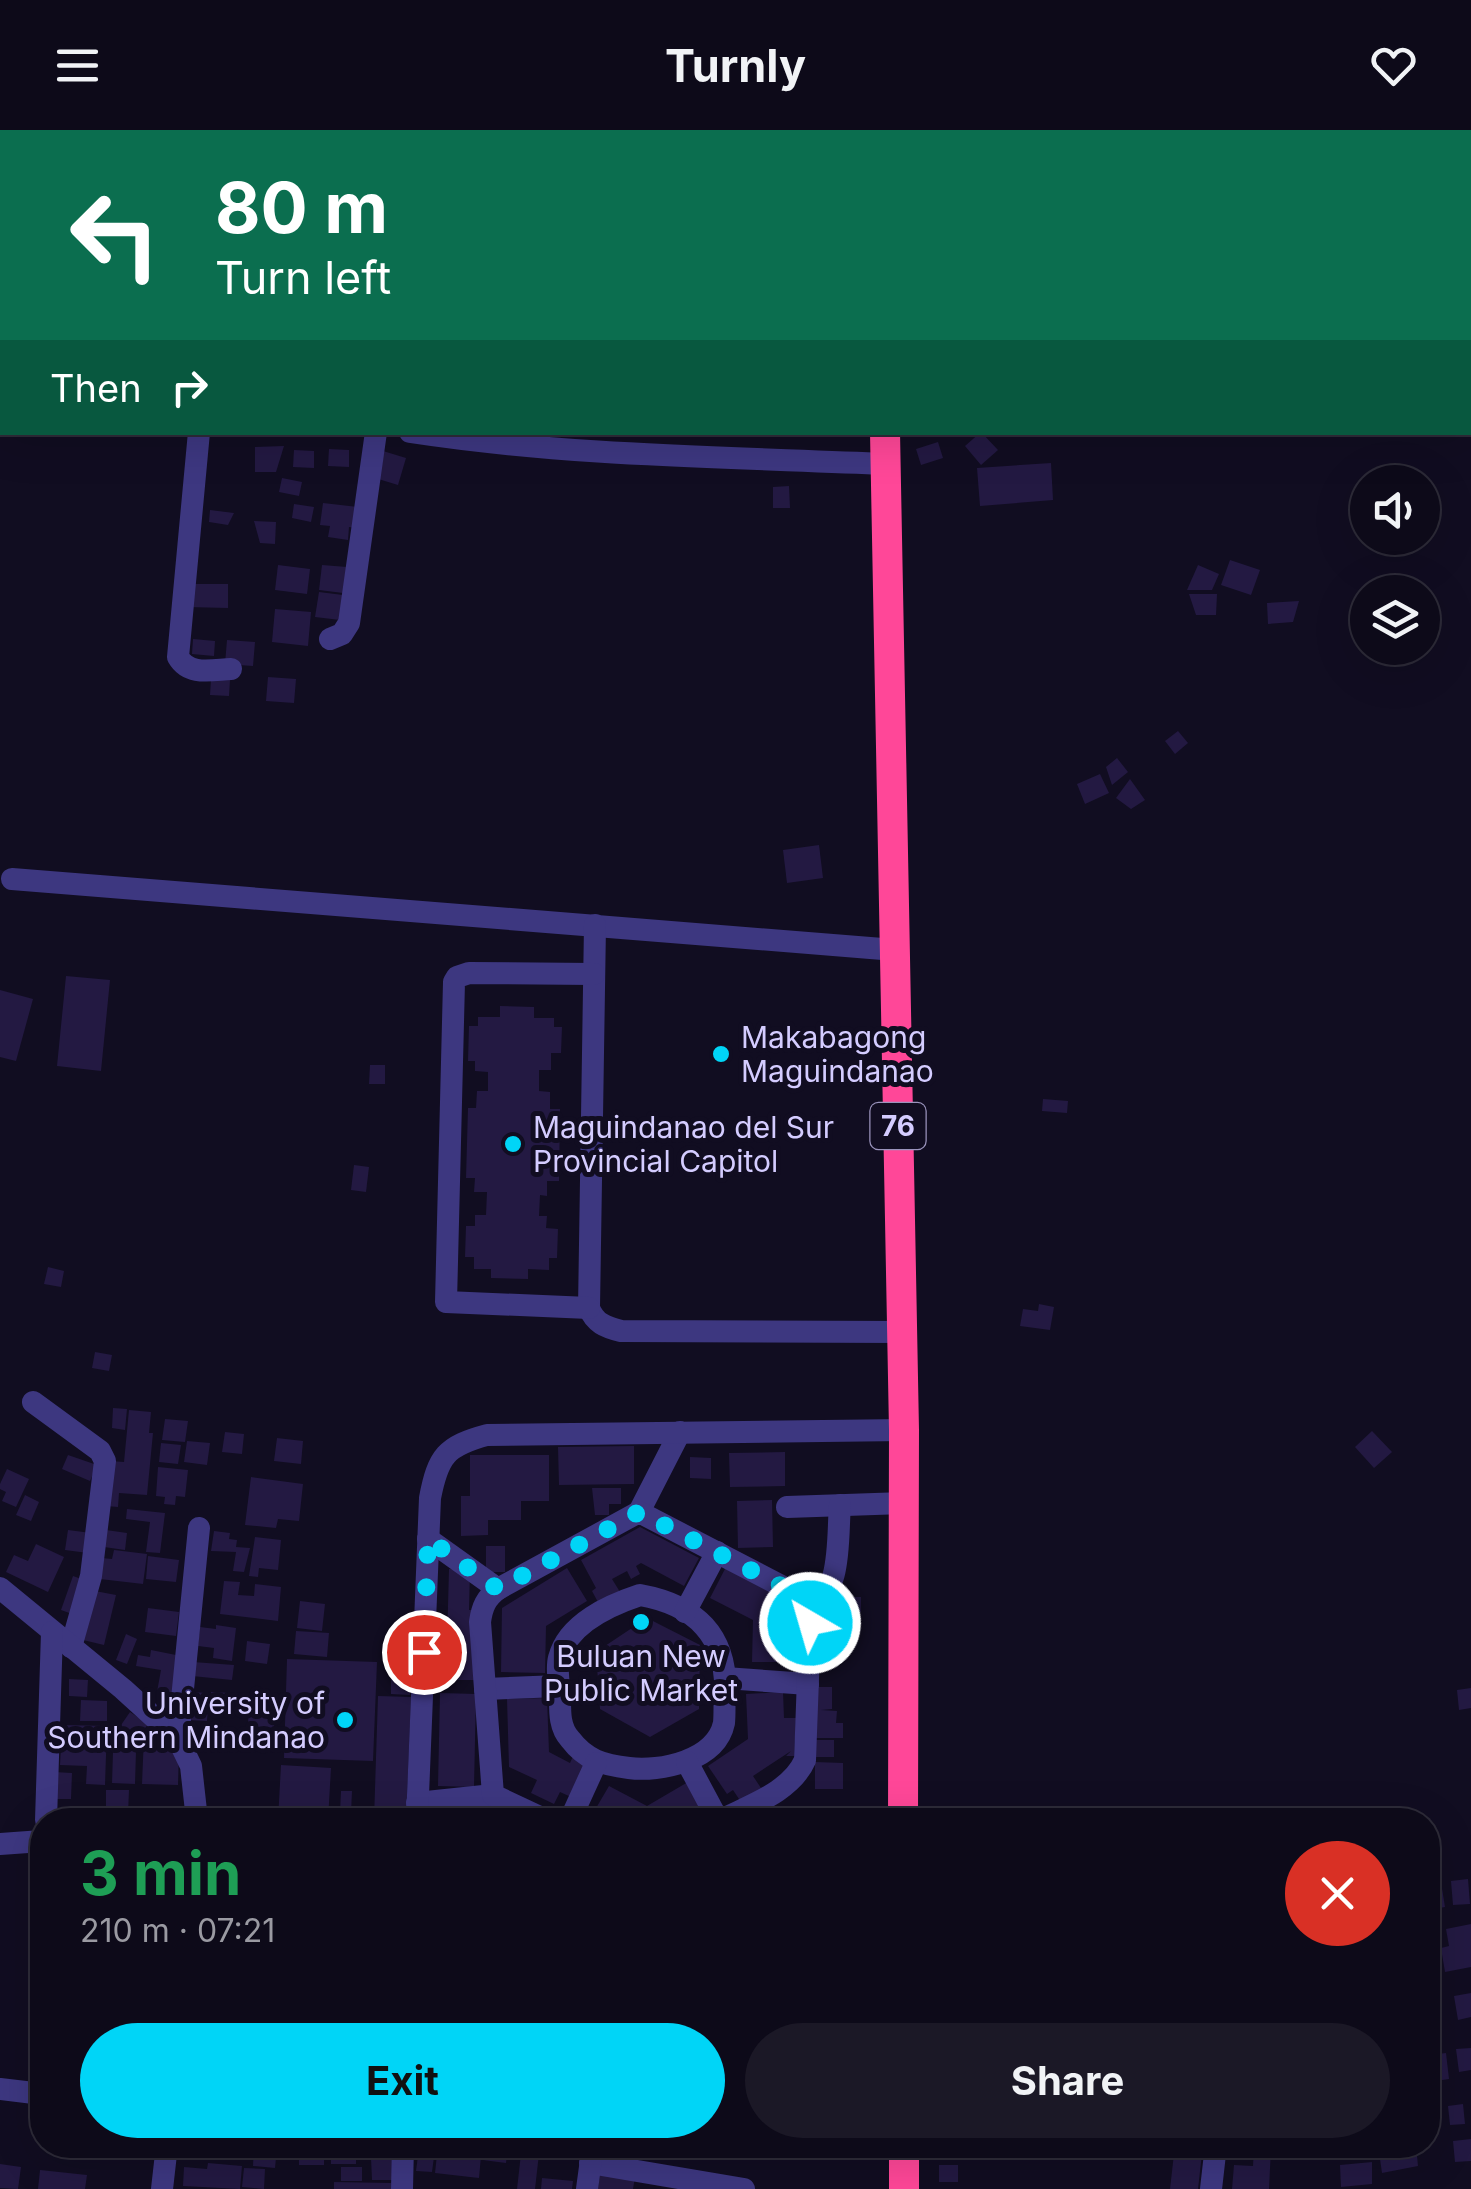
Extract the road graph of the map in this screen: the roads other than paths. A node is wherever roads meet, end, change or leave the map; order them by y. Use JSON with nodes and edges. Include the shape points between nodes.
{"nodes":[{"id":1,"x":199,"y":435,"type":"edge"},
{"id":2,"x":376,"y":435,"type":"edge"},
{"id":3,"x":430,"y":435,"type":"edge"},
{"id":4,"x":885,"y":435,"type":"edge"},
{"id":5,"x":886,"y":464,"type":"junction"},
{"id":6,"x":330,"y":639,"type":"dead end"},
{"id":7,"x":230,"y":670,"type":"dead end"},
{"id":8,"x":12,"y":879,"type":"dead end"},
{"id":9,"x":595,"y":925,"type":"junction"},
{"id":10,"x":895,"y":950,"type":"junction"},
{"id":11,"x":594,"y":974,"type":"junction"},
{"id":12,"x":589,"y":1308,"type":"junction"},
{"id":13,"x":902,"y":1332,"type":"junction"},
{"id":14,"x":33,"y":1402,"type":"dead end"},
{"id":15,"x":904,"y":1430,"type":"junction"},
{"id":16,"x":680,"y":1432,"type":"junction"},
{"id":17,"x":904,"y":1502,"type":"junction"},
{"id":18,"x":840,"y":1505,"type":"junction"},
{"id":19,"x":787,"y":1507,"type":"dead end"},
{"id":20,"x":639,"y":1512,"type":"junction"},
{"id":21,"x":199,"y":1528,"type":"dead end"},
{"id":22,"x":428,"y":1539,"type":"junction"},
{"id":23,"x":717,"y":1552,"type":"junction"},
{"id":24,"x":0,"y":1588,"type":"edge"},
{"id":25,"x":498,"y":1589,"type":"junction"},
{"id":26,"x":807,"y":1610,"type":"junction"},
{"id":27,"x":685,"y":1612,"type":"junction"},
{"id":28,"x":52,"y":1632,"type":"junction"},
{"id":29,"x":71,"y":1647,"type":"junction"},
{"id":30,"x":725,"y":1678,"type":"junction"},
{"id":31,"x":808,"y":1684,"type":"junction"},
{"id":32,"x":560,"y":1686,"type":"junction"},
{"id":33,"x":485,"y":1688,"type":"junction"},
{"id":34,"x":178,"y":1739,"type":"junction"},
{"id":35,"x":687,"y":1762,"type":"junction"},
{"id":36,"x":596,"y":1763,"type":"junction"},
{"id":37,"x":493,"y":1795,"type":"junction"},
{"id":38,"x":46,"y":1808,"type":"edge"},
{"id":39,"x":196,"y":1808,"type":"edge"},
{"id":40,"x":417,"y":1808,"type":"edge"},
{"id":41,"x":435,"y":1808,"type":"edge"},
{"id":42,"x":521,"y":1808,"type":"edge"},
{"id":43,"x":575,"y":1808,"type":"edge"},
{"id":44,"x":713,"y":1808,"type":"edge"},
{"id":45,"x":743,"y":1808,"type":"edge"},
{"id":46,"x":903,"y":1808,"type":"edge"},
{"id":47,"x":30,"y":1843,"type":"edge"},
{"id":48,"x":0,"y":1844,"type":"edge"},
{"id":49,"x":0,"y":2089,"type":"edge"},
{"id":50,"x":30,"y":2093,"type":"edge"},
{"id":51,"x":166,"y":2158,"type":"edge"},
{"id":52,"x":403,"y":2158,"type":"edge"},
{"id":53,"x":592,"y":2158,"type":"edge"},
{"id":54,"x":609,"y":2158,"type":"edge"},
{"id":55,"x":904,"y":2158,"type":"edge"},
{"id":56,"x":1215,"y":2158,"type":"edge"},
{"id":57,"x":162,"y":2189,"type":"edge"},
{"id":58,"x":402,"y":2189,"type":"edge"},
{"id":59,"x":588,"y":2189,"type":"edge"},
{"id":60,"x":744,"y":2189,"type":"edge"},
{"id":61,"x":904,"y":2189,"type":"edge"},
{"id":62,"x":1211,"y":2189,"type":"edge"}],
"edges":[{"from":1,"to":7,"type":"street","via":[[178,658],[192,670]]},
{"from":2,"to":6,"type":"street","via":[[350,623]]},
{"from":3,"to":5,"type":"street","via":[[593,452]]},
{"from":4,"to":5,"type":"highway","number":"76"},
{"from":5,"to":10,"type":"highway","number":"76"},
{"from":8,"to":9,"type":"street"},
{"from":9,"to":10,"type":"street"},
{"from":9,"to":11,"type":"street"},
{"from":10,"to":13,"type":"highway","number":"76"},
{"from":11,"to":12,"type":"street"},
{"from":11,"to":12,"type":"street","via":[[468,973],[454,982],[446,1302]]},
{"from":12,"to":13,"type":"street","via":[[598,1322],[620,1331]]},
{"from":13,"to":15,"type":"highway","number":"76"},
{"from":14,"to":29,"type":"street","via":[[100,1451],[104,1461],[92,1576]]},
{"from":15,"to":16,"type":"street"},
{"from":15,"to":17,"type":"highway","number":"76"},
{"from":16,"to":20,"type":"street"},
{"from":16,"to":22,"type":"street","via":[[487,1434],[465,1441],[438,1464]]},
{"from":17,"to":18,"type":"street"},
{"from":17,"to":46,"type":"highway","number":"76"},
{"from":18,"to":19,"type":"street"},
{"from":18,"to":26,"type":"street","via":[[832,1580],[822,1600]]},
{"from":20,"to":23,"type":"street"},
{"from":20,"to":25,"type":"street"},
{"from":21,"to":34,"type":"street"},
{"from":22,"to":25,"type":"street"},
{"from":22,"to":40,"type":"street"},
{"from":23,"to":26,"type":"street","via":[[791,1591]]},
{"from":23,"to":27,"type":"street"},
{"from":24,"to":28,"type":"street"},
{"from":25,"to":33,"type":"street","via":[[480,1622]]},
{"from":26,"to":31,"type":"street"},
{"from":27,"to":30,"type":"street","via":[[706,1624],[717,1642]]},
{"from":27,"to":32,"type":"street","via":[[640,1596],[578,1626],[558,1660]]},
{"from":28,"to":29,"type":"street"},
{"from":28,"to":38,"type":"street"},
{"from":29,"to":34,"type":"street"},
{"from":30,"to":31,"type":"street"},
{"from":30,"to":35,"type":"street","via":[[724,1724]]},
{"from":31,"to":45,"type":"street","via":[[801,1770]]},
{"from":32,"to":33,"type":"street"},
{"from":32,"to":36,"type":"street","via":[[565,1733]]},
{"from":33,"to":37,"type":"street"},
{"from":34,"to":39,"type":"street","via":[[191,1766]]},
{"from":35,"to":36,"type":"street","via":[[648,1770]]},
{"from":35,"to":44,"type":"street"},
{"from":36,"to":43,"type":"street"},
{"from":37,"to":41,"type":"street"},
{"from":37,"to":42,"type":"street"},
{"from":47,"to":48,"type":"street"},
{"from":49,"to":50,"type":"street"},
{"from":51,"to":57,"type":"street"},
{"from":52,"to":58,"type":"street"},
{"from":53,"to":59,"type":"street"},
{"from":54,"to":60,"type":"street"},
{"from":55,"to":61,"type":"highway"},
{"from":56,"to":62,"type":"street"}]}
